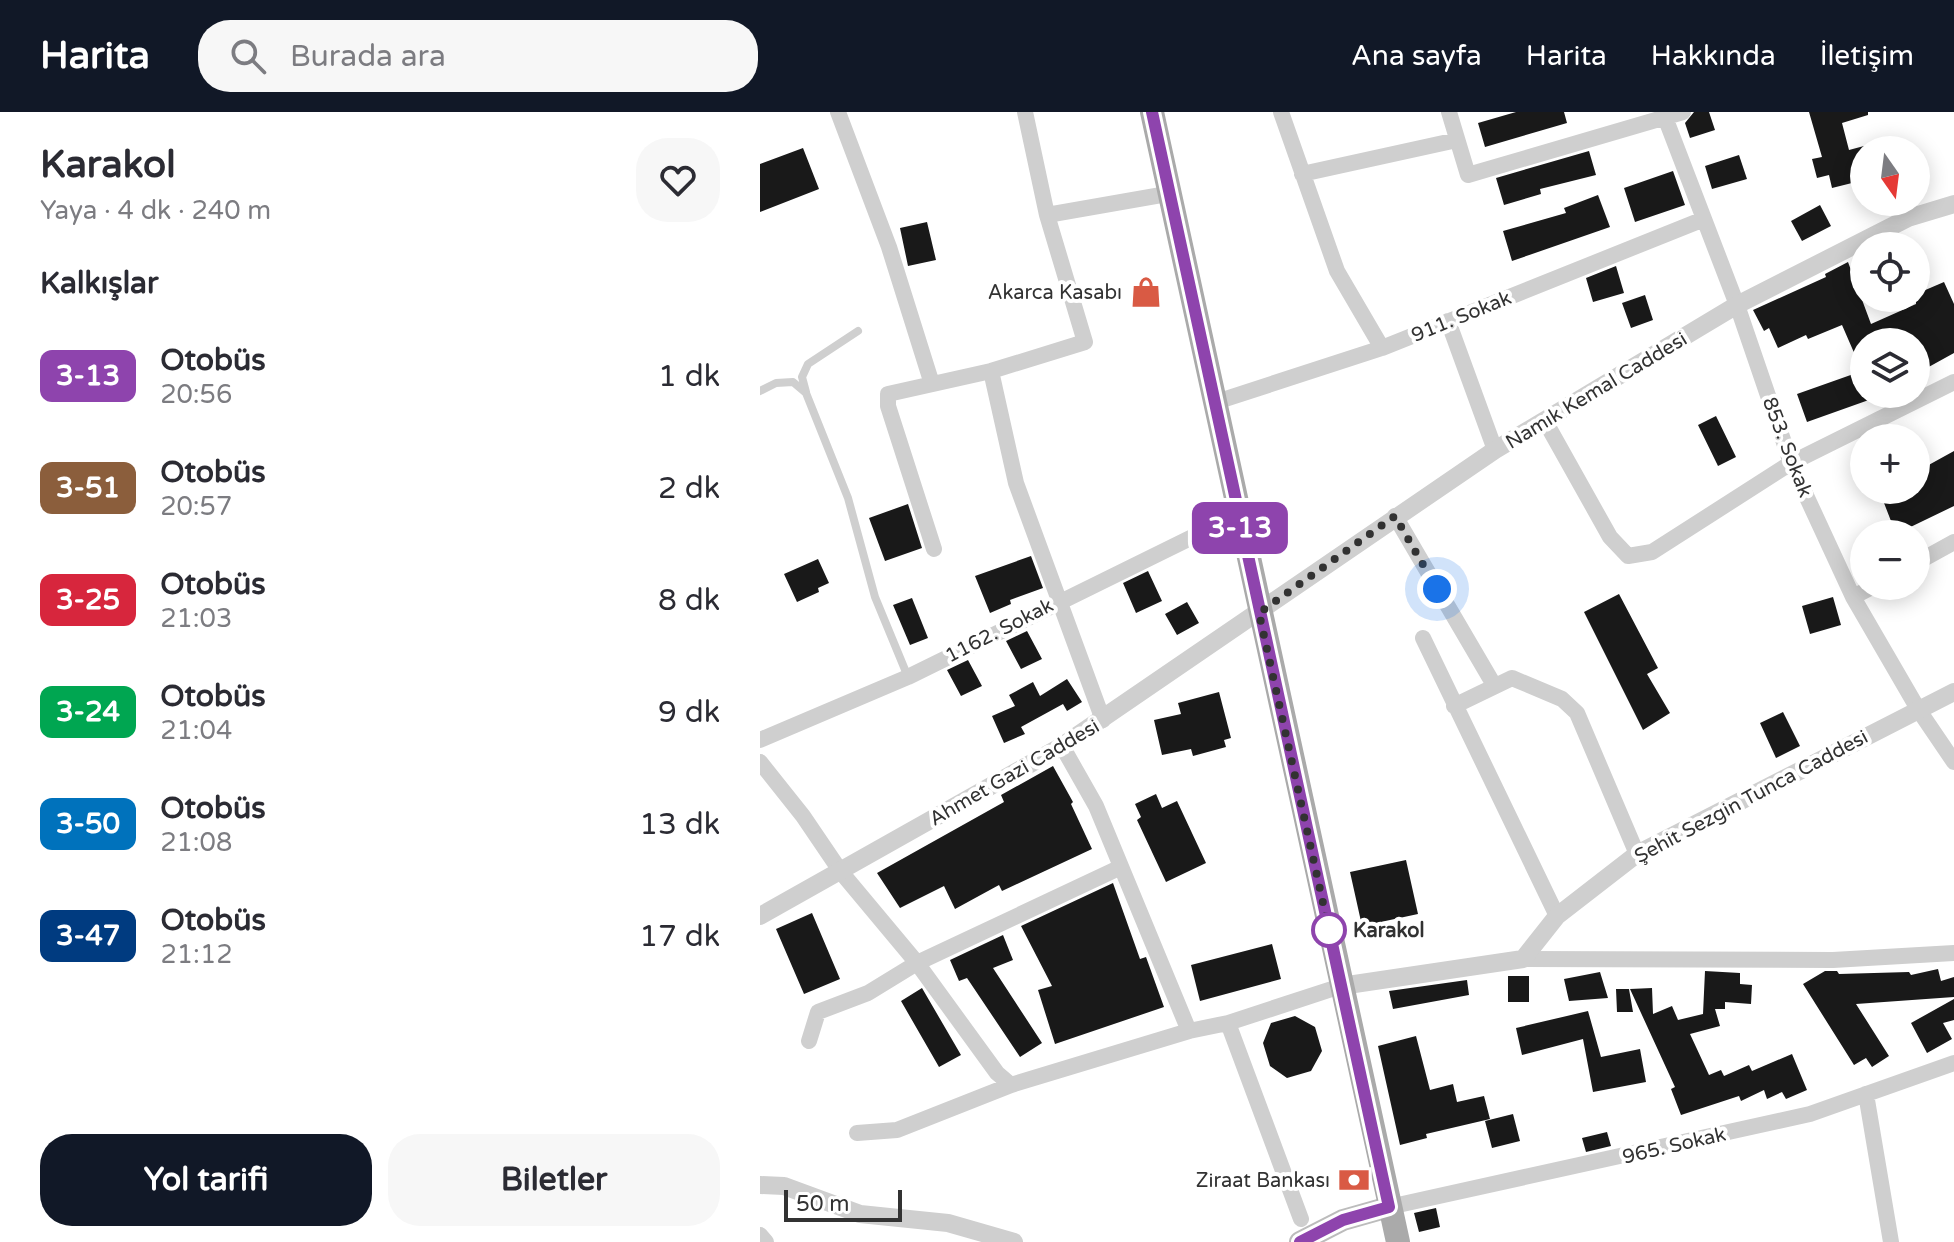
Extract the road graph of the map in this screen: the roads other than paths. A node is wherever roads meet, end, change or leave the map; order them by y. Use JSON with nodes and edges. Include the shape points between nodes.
{"nodes":[{"id":1,"x":838,"y":112,"type":"edge"},
{"id":2,"x":1025,"y":112,"type":"edge"},
{"id":3,"x":1152,"y":112,"type":"edge"},
{"id":4,"x":1281,"y":112,"type":"edge"},
{"id":5,"x":1449,"y":112,"type":"edge"},
{"id":6,"x":1683,"y":112,"type":"edge"},
{"id":7,"x":1664,"y":116,"type":"edge"},
{"id":8,"x":1457,"y":140,"type":"junction"},
{"id":9,"x":1302,"y":174,"type":"junction"},
{"id":10,"x":1167,"y":194,"type":"junction"},
{"id":11,"x":1954,"y":204,"type":"edge"},
{"id":12,"x":1047,"y":215,"type":"junction"},
{"id":13,"x":1704,"y":219,"type":"junction"},
{"id":14,"x":1737,"y":305,"type":"junction"},
{"id":15,"x":1448,"y":321,"type":"junction"},
{"id":16,"x":858,"y":331,"type":"dead end"},
{"id":17,"x":1382,"y":348,"type":"junction"},
{"id":18,"x":991,"y":371,"type":"junction"},
{"id":19,"x":1954,"y":382,"type":"edge"},
{"id":20,"x":932,"y":384,"type":"junction"},
{"id":21,"x":760,"y":391,"type":"edge"},
{"id":22,"x":806,"y":393,"type":"junction"},
{"id":23,"x":1213,"y":403,"type":"junction"},
{"id":24,"x":1545,"y":421,"type":"junction"},
{"id":25,"x":1495,"y":450,"type":"junction"},
{"id":26,"x":1791,"y":463,"type":"junction"},
{"id":27,"x":1237,"y":515,"type":"junction"},
{"id":28,"x":1395,"y":516,"type":"junction"},
{"id":29,"x":1954,"y":542,"type":"edge"},
{"id":30,"x":934,"y":549,"type":"dead end"},
{"id":31,"x":1930,"y":555,"type":"edge"},
{"id":32,"x":1850,"y":591,"type":"edge"},
{"id":33,"x":1061,"y":599,"type":"junction"},
{"id":34,"x":1855,"y":600,"type":"edge"},
{"id":35,"x":1259,"y":613,"type":"junction"},
{"id":36,"x":1423,"y":638,"type":"dead end"},
{"id":37,"x":908,"y":677,"type":"junction"},
{"id":38,"x":1494,"y":685,"type":"junction"},
{"id":39,"x":1954,"y":692,"type":"edge"},
{"id":40,"x":1454,"y":706,"type":"junction"},
{"id":41,"x":1918,"y":709,"type":"junction"},
{"id":42,"x":1103,"y":720,"type":"junction"},
{"id":43,"x":760,"y":740,"type":"edge"},
{"id":44,"x":1062,"y":746,"type":"junction"},
{"id":45,"x":760,"y":762,"type":"edge"},
{"id":46,"x":1954,"y":762,"type":"edge"},
{"id":47,"x":1637,"y":854,"type":"junction"},
{"id":48,"x":1121,"y":867,"type":"junction"},
{"id":49,"x":841,"y":872,"type":"junction"},
{"id":50,"x":760,"y":916,"type":"edge"},
{"id":51,"x":1557,"y":916,"type":"junction"},
{"id":52,"x":1954,"y":953,"type":"edge"},
{"id":53,"x":1523,"y":959,"type":"junction"},
{"id":54,"x":917,"y":963,"type":"junction"},
{"id":55,"x":1341,"y":986,"type":"junction"},
{"id":56,"x":1228,"y":1023,"type":"junction"},
{"id":57,"x":1189,"y":1031,"type":"junction"},
{"id":58,"x":809,"y":1041,"type":"dead end"},
{"id":59,"x":1954,"y":1063,"type":"edge"},
{"id":60,"x":1011,"y":1085,"type":"junction"},
{"id":61,"x":1866,"y":1094,"type":"junction"},
{"id":62,"x":857,"y":1133,"type":"dead end"},
{"id":63,"x":760,"y":1185,"type":"edge"},
{"id":64,"x":1389,"y":1207,"type":"junction"},
{"id":65,"x":1301,"y":1219,"type":"dead end"},
{"id":66,"x":760,"y":1235,"type":"edge"},
{"id":67,"x":766,"y":1242,"type":"edge"},
{"id":68,"x":1014,"y":1242,"type":"edge"},
{"id":69,"x":1300,"y":1242,"type":"edge"},
{"id":70,"x":1398,"y":1242,"type":"edge"},
{"id":71,"x":1891,"y":1242,"type":"edge"}],
"edges":[{"from":1,"to":20,"type":"street","via":[[889,247]]},
{"from":2,"to":12,"type":"street"},
{"from":3,"to":10,"type":"main road"},
{"from":4,"to":9,"type":"street"},
{"from":5,"to":8,"type":"street"},
{"from":6,"to":7,"type":"street"},
{"from":7,"to":8,"type":"street","via":[[1468,175]]},
{"from":7,"to":13,"type":"street","name":"853. Sokak"},
{"from":8,"to":9,"type":"street"},
{"from":9,"to":17,"type":"street","via":[[1337,271]]},
{"from":10,"to":12,"type":"street"},
{"from":10,"to":23,"type":"main road"},
{"from":11,"to":14,"type":"street","name":"Namık Kemal Caddesi","via":[[1908,218]]},
{"from":12,"to":18,"type":"street","via":[[1085,342]]},
{"from":13,"to":14,"type":"street","name":"853. Sokak"},
{"from":13,"to":15,"type":"street","name":"911. Sokak"},
{"from":14,"to":24,"type":"street","name":"Namık Kemal Caddesi"},
{"from":14,"to":26,"type":"street","name":"853. Sokak"},
{"from":15,"to":17,"type":"street","name":"911. Sokak"},
{"from":15,"to":25,"type":"street"},
{"from":16,"to":22,"type":"lane","via":[[808,364],[802,377]]},
{"from":17,"to":23,"type":"street","name":"911. Sokak"},
{"from":18,"to":20,"type":"street"},
{"from":18,"to":33,"type":"street","via":[[1016,483]]},
{"from":19,"to":26,"type":"street"},
{"from":20,"to":30,"type":"street","via":[[888,394],[888,406]]},
{"from":21,"to":22,"type":"lane","via":[[793,382]]},
{"from":22,"to":37,"type":"lane","via":[[848,498],[875,597]]},
{"from":23,"to":27,"type":"main road"},
{"from":24,"to":25,"type":"street","name":"Namık Kemal Caddesi"},
{"from":24,"to":26,"type":"street","via":[[1610,537],[1628,556],[1652,552]]},
{"from":25,"to":28,"type":"street","name":"Namık Kemal Caddesi"},
{"from":26,"to":32,"type":"street","name":"853. Sokak"},
{"from":27,"to":33,"type":"street","name":"1162. Sokak"},
{"from":27,"to":35,"type":"main road"},
{"from":28,"to":35,"type":"street","name":"Namık Kemal Caddesi"},
{"from":28,"to":38,"type":"street"},
{"from":29,"to":31,"type":"street"},
{"from":33,"to":37,"type":"street","name":"1162. Sokak"},
{"from":33,"to":42,"type":"street"},
{"from":34,"to":41,"type":"street","name":"853. Sokak"},
{"from":35,"to":42,"type":"street","name":"Ahmet Gazi Caddesi"},
{"from":35,"to":55,"type":"main road"},
{"from":36,"to":40,"type":"street"},
{"from":37,"to":43,"type":"street","name":"1162. Sokak"},
{"from":38,"to":40,"type":"street"},
{"from":38,"to":47,"type":"street","via":[[1512,678],[1562,699],[1577,713]]},
{"from":39,"to":41,"type":"street","name":"Şehit Sezgin Tunca Caddesi"},
{"from":40,"to":51,"type":"street"},
{"from":41,"to":46,"type":"street","name":"853. Sokak"},
{"from":41,"to":47,"type":"street","name":"Şehit Sezgin Tunca Caddesi"},
{"from":42,"to":44,"type":"street","name":"Ahmet Gazi Caddesi"},
{"from":44,"to":48,"type":"street","via":[[1096,806]]},
{"from":44,"to":49,"type":"street","name":"Ahmet Gazi Caddesi"},
{"from":45,"to":49,"type":"street"},
{"from":47,"to":51,"type":"street","name":"Şehit Sezgin Tunca Caddesi"},
{"from":48,"to":54,"type":"street"},
{"from":48,"to":57,"type":"street"},
{"from":49,"to":50,"type":"street","name":"Ahmet Gazi Caddesi"},
{"from":49,"to":54,"type":"street"},
{"from":51,"to":53,"type":"street","name":"Şehit Sezgin Tunca Caddesi"},
{"from":52,"to":53,"type":"street","via":[[1833,960]]},
{"from":53,"to":55,"type":"street"},
{"from":54,"to":58,"type":"street","via":[[868,993],[818,1012]]},
{"from":54,"to":60,"type":"street"},
{"from":55,"to":56,"type":"street"},
{"from":55,"to":64,"type":"main road"},
{"from":56,"to":57,"type":"street"},
{"from":56,"to":65,"type":"street"},
{"from":57,"to":60,"type":"street"},
{"from":59,"to":61,"type":"street","name":"965. Sokak"},
{"from":60,"to":62,"type":"street","via":[[897,1130]]},
{"from":61,"to":64,"type":"street","name":"965. Sokak","via":[[1810,1114]]},
{"from":61,"to":71,"type":"street"},
{"from":63,"to":68,"type":"street","via":[[784,1186],[860,1214],[948,1223]]},
{"from":64,"to":69,"type":"main road","via":[[1343,1220]]},
{"from":64,"to":70,"type":"main road"},
{"from":66,"to":67,"type":"street"}]}
